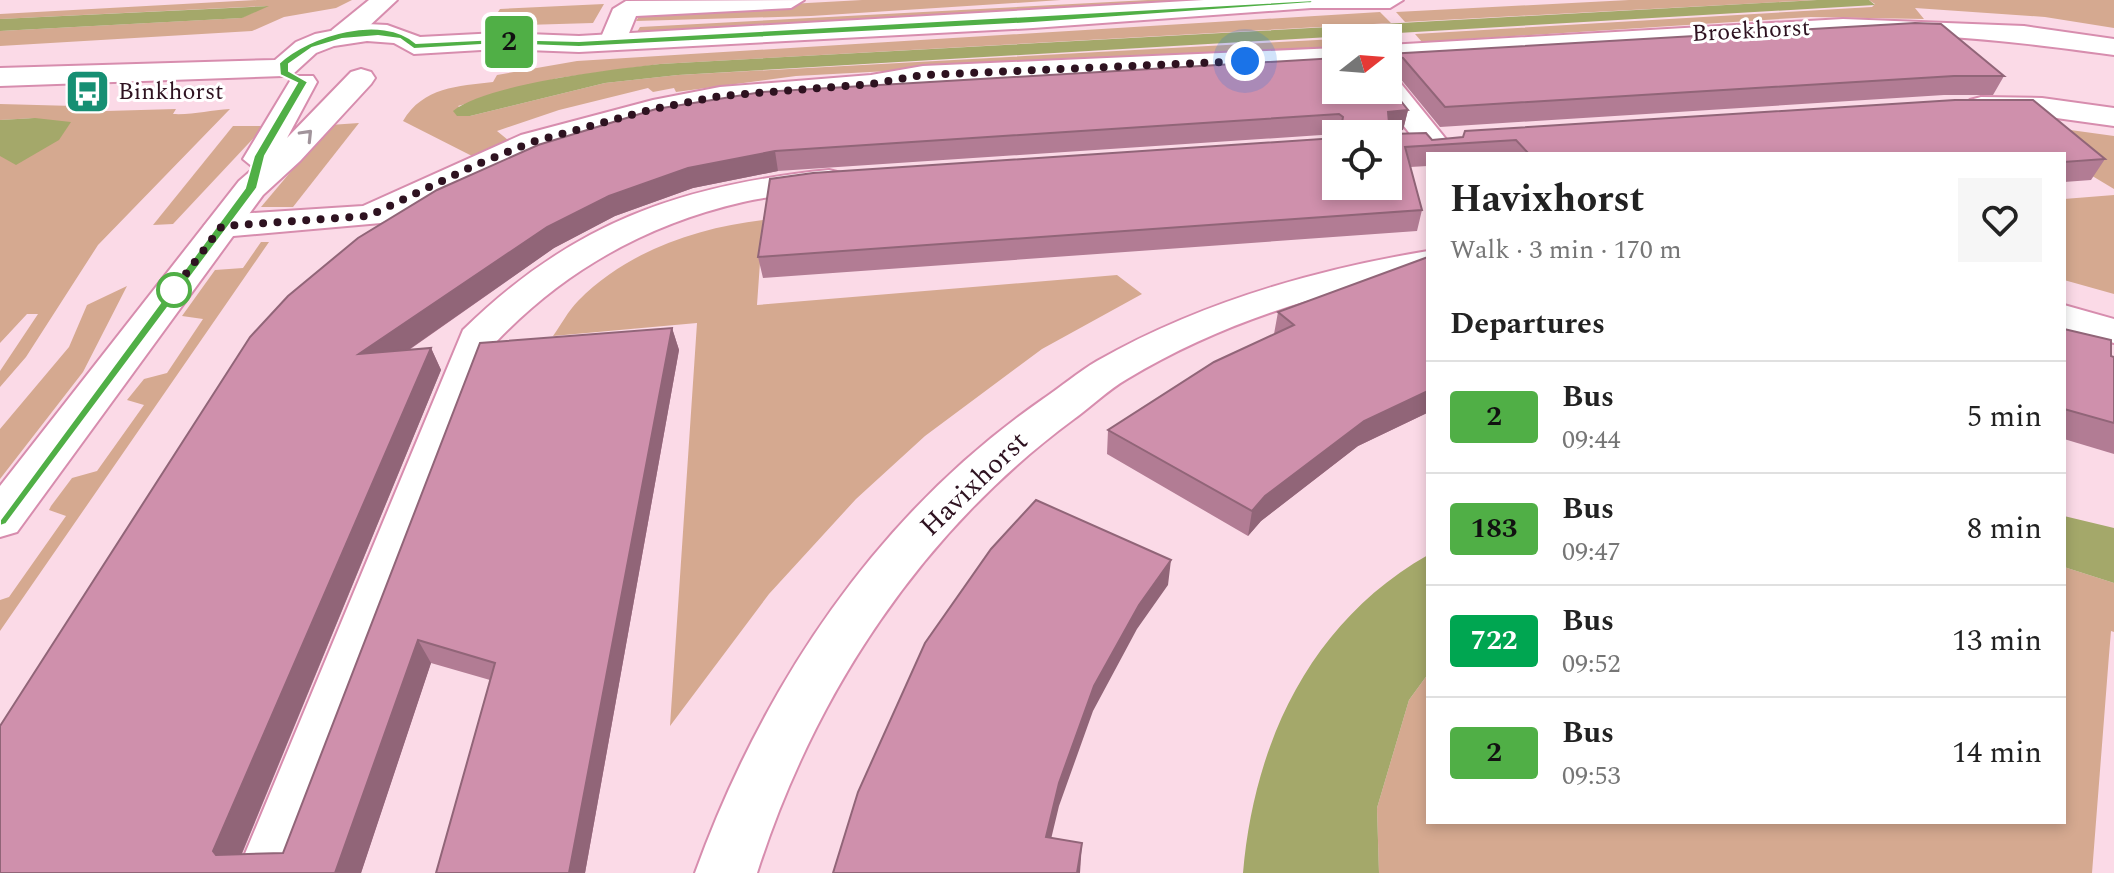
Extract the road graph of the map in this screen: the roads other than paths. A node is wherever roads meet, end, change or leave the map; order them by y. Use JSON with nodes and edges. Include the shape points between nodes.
{"nodes":[{"id":1,"x":384,"y":0,"type":"edge"},
{"id":2,"x":405,"y":0,"type":"edge"},
{"id":3,"x":791,"y":0,"type":"edge"},
{"id":4,"x":1311,"y":0,"type":"edge"},
{"id":5,"x":1390,"y":0,"type":"edge"},
{"id":6,"x":389,"y":33,"type":"junction"},
{"id":7,"x":342,"y":36,"type":"junction"},
{"id":8,"x":613,"y":42,"type":"junction"},
{"id":9,"x":2114,"y":47,"type":"edge"},
{"id":10,"x":1402,"y":52,"type":"edge"},
{"id":11,"x":1322,"y":57,"type":"edge"},
{"id":12,"x":394,"y":64,"type":"junction"},
{"id":13,"x":296,"y":67,"type":"junction"},
{"id":14,"x":0,"y":77,"type":"edge"},
{"id":15,"x":1402,"y":103,"type":"edge"},
{"id":16,"x":1958,"y":106,"type":"edge"},
{"id":17,"x":2114,"y":117,"type":"edge"},
{"id":18,"x":1434,"y":143,"type":"edge"},
{"id":19,"x":863,"y":178,"type":"edge"},
{"id":20,"x":251,"y":188,"type":"junction"},
{"id":21,"x":222,"y":226,"type":"junction"},
{"id":22,"x":1426,"y":262,"type":"edge"},
{"id":23,"x":2066,"y":318,"type":"edge"},
{"id":24,"x":2114,"y":331,"type":"edge"},
{"id":25,"x":0,"y":520,"type":"edge"},
{"id":26,"x":268,"y":873,"type":"edge"},
{"id":27,"x":726,"y":873,"type":"edge"}],
"edges":[{"from":1,"to":7,"type":"street"},
{"from":2,"to":6,"type":"street","via":[[405,11]]},
{"from":3,"to":8,"type":"street","via":[[626,9]]},
{"from":4,"to":5,"type":"street"},
{"from":4,"to":8,"type":"street"},
{"from":6,"to":7,"type":"street"},
{"from":6,"to":12,"type":"street","via":[[409,39]]},
{"from":7,"to":13,"type":"street"},
{"from":8,"to":12,"type":"street"},
{"from":9,"to":10,"type":"street","name":"Broekhorst","via":[[1981,30],[1860,25]]},
{"from":11,"to":21,"type":"street","via":[[923,75],[720,96],[581,126],[473,166],[369,216]]},
{"from":12,"to":13,"type":"street"},
{"from":20,"to":12,"type":"street","one_way":true},
{"from":13,"to":14,"type":"street"},
{"from":13,"to":20,"type":"street"},
{"from":15,"to":18,"type":"street"},
{"from":16,"to":17,"type":"street","via":[[2042,107]]},
{"from":19,"to":26,"type":"street","via":[[722,195],[658,217],[570,262],[521,295],[477,339]]},
{"from":20,"to":21,"type":"street"},
{"from":21,"to":25,"type":"street"},
{"from":22,"to":27,"type":"street","name":"Havixhorst","via":[[1380,269],[1190,329],[1112,370],[1000,452],[929,523],[862,604],[807,687],[740,829]]},
{"from":23,"to":24,"type":"street"}]}
